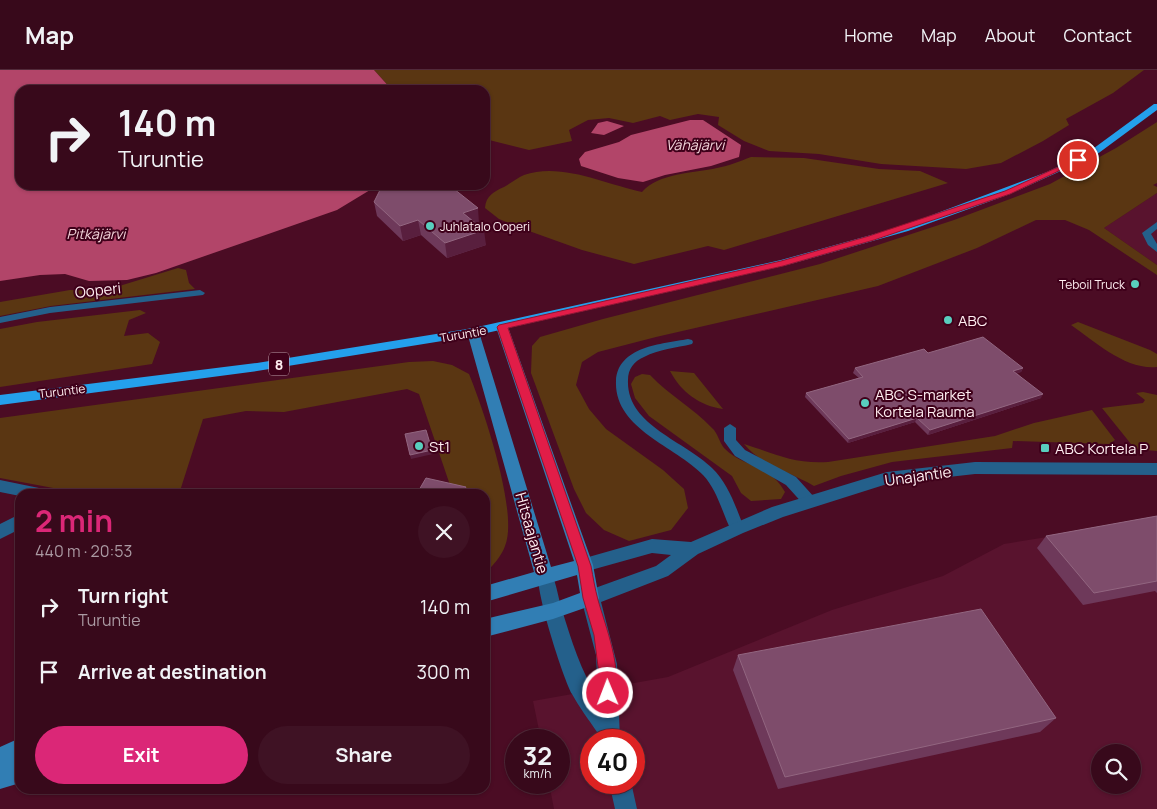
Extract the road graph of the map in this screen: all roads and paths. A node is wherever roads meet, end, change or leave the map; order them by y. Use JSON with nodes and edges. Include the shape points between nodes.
{"nodes":[{"id":1,"x":1157,"y":106,"type":"edge"},
{"id":2,"x":1157,"y":225,"type":"edge"},
{"id":3,"x":1157,"y":249,"type":"edge"},
{"id":4,"x":200,"y":293,"type":"dead end"},
{"id":5,"x":0,"y":320,"type":"edge"},
{"id":6,"x":502,"y":327,"type":"junction"},
{"id":7,"x":473,"y":332,"type":"junction"},
{"id":8,"x":688,"y":342,"type":"dead end"},
{"id":9,"x":0,"y":400,"type":"edge"},
{"id":10,"x":730,"y":428,"type":"dead end"},
{"id":11,"x":1157,"y":469,"type":"edge"},
{"id":12,"x":0,"y":486,"type":"edge"},
{"id":13,"x":15,"y":489,"type":"edge"},
{"id":14,"x":810,"y":502,"type":"junction"},
{"id":15,"x":15,"y":524,"type":"edge"},
{"id":16,"x":737,"y":528,"type":"junction"},
{"id":17,"x":0,"y":532,"type":"edge"},
{"id":18,"x":692,"y":549,"type":"junction"},
{"id":19,"x":584,"y":566,"type":"junction"},
{"id":20,"x":545,"y":578,"type":"junction"},
{"id":21,"x":490,"y":593,"type":"edge"},
{"id":22,"x":590,"y":598,"type":"junction"},
{"id":23,"x":554,"y":611,"type":"junction"},
{"id":24,"x":490,"y":627,"type":"edge"},
{"id":25,"x":605,"y":729,"type":"edge"},
{"id":26,"x":608,"y":729,"type":"edge"},
{"id":27,"x":15,"y":752,"type":"edge"},
{"id":28,"x":0,"y":759,"type":"edge"},
{"id":29,"x":15,"y":774,"type":"edge"},
{"id":30,"x":0,"y":778,"type":"edge"},
{"id":31,"x":623,"y":794,"type":"edge"},
{"id":32,"x":626,"y":809,"type":"edge"}],
"edges":[{"from":1,"to":6,"type":"highway","name":"Turuntie","number":"8","via":[[1093,153],[1050,174],[904,229],[783,263]]},
{"from":2,"to":3,"type":"lane","via":[[1146,233]]},
{"from":4,"to":5,"type":"lane","name":"Ooperi","via":[[50,310]]},
{"from":6,"to":7,"type":"highway","name":"Turuntie","number":"8"},
{"from":6,"to":19,"type":"main road","name":"Hitsaajantie"},
{"from":7,"to":9,"type":"highway","name":"Turuntie","number":"8","via":[[257,367]]},
{"from":7,"to":20,"type":"main road","name":"Hitsaajantie"},
{"from":8,"to":16,"type":"lane","via":[[632,358],[624,369],[619,387],[627,408],[706,470],[719,487]]},
{"from":10,"to":14,"type":"lane","via":[[730,441],[740,453],[791,481]]},
{"from":11,"to":14,"type":"street","name":"Unajantie","via":[[975,468],[887,478]]},
{"from":12,"to":13,"type":"street"},
{"from":14,"to":16,"type":"street","name":"Unajantie"},
{"from":15,"to":17,"type":"street"},
{"from":16,"to":18,"type":"street","name":"Unajantie"},
{"from":18,"to":19,"type":"street","name":"Unajantie","via":[[652,546]]},
{"from":18,"to":22,"type":"street","name":"Unajantie","via":[[662,571]]},
{"from":19,"to":20,"type":"main road"},
{"from":19,"to":22,"type":"main road","name":"Hitsaajantie"},
{"from":20,"to":21,"type":"main road"},
{"from":20,"to":23,"type":"street","name":"Hitsaajantie"},
{"from":22,"to":23,"type":"main road"},
{"from":22,"to":26,"type":"street","name":"Hitsaajantie","via":[[602,635],[608,675]]},
{"from":23,"to":24,"type":"main road"},
{"from":23,"to":25,"type":"street","name":"Hitsaajantie","via":[[580,687]]},
{"from":27,"to":28,"type":"main road"},
{"from":29,"to":30,"type":"main road"},
{"from":31,"to":32,"type":"street"}]}
